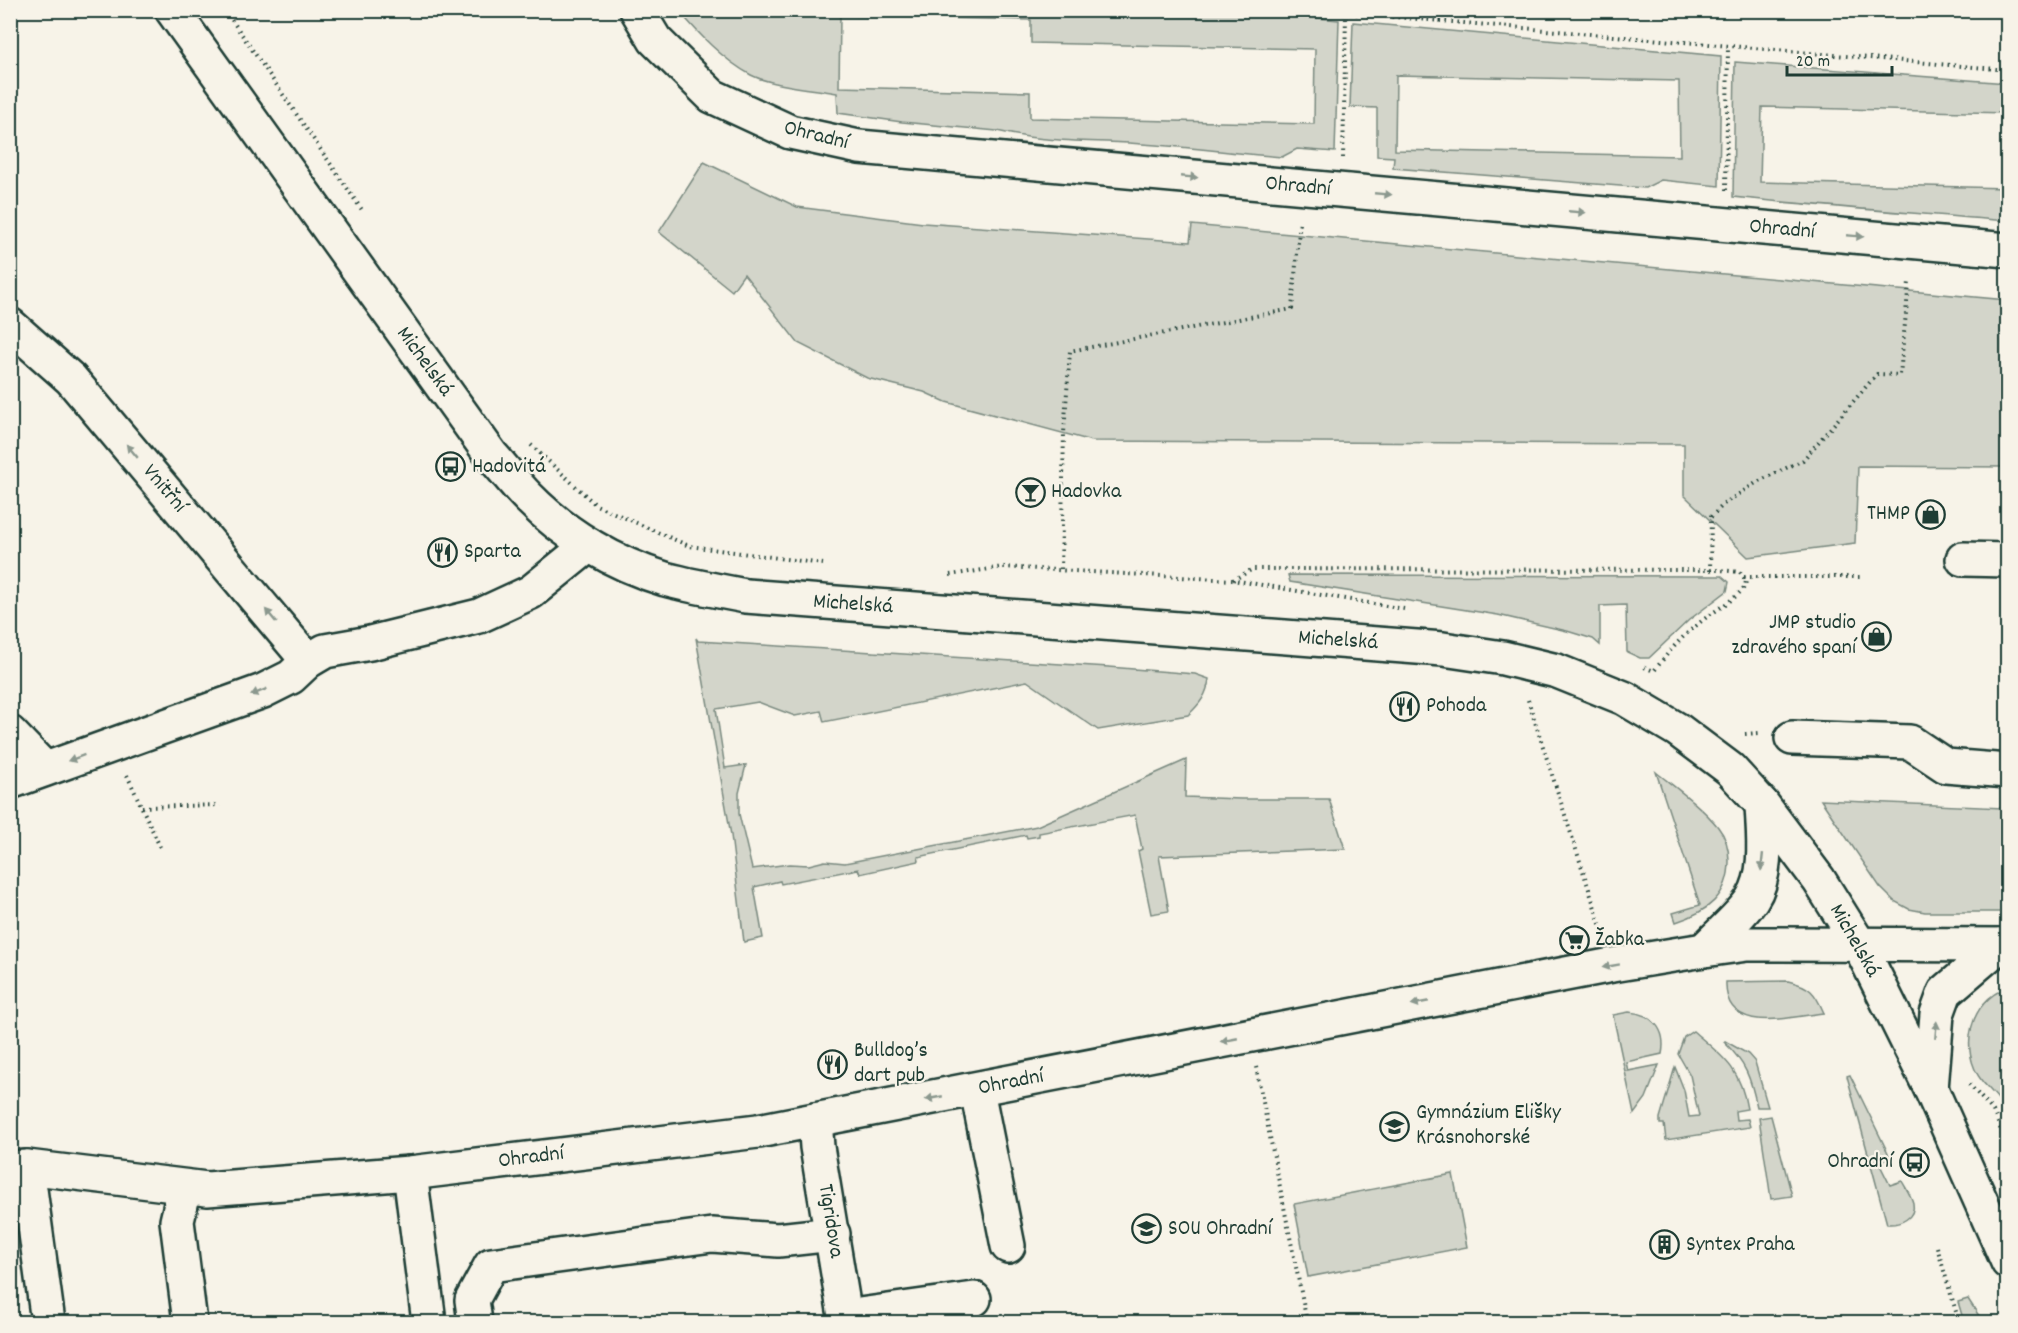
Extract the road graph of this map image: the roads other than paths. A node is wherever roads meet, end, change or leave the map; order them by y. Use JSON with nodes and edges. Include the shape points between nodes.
{"nodes":[{"id":1,"x":172,"y":10,"type":"edge"},
{"id":2,"x":638,"y":10,"type":"edge"},
{"id":3,"x":2007,"y":250,"type":"edge"},
{"id":4,"x":10,"y":325,"type":"edge"},
{"id":5,"x":589,"y":544,"type":"junction"},
{"id":6,"x":1963,"y":559,"type":"dead end"},
{"id":7,"x":2007,"y":560,"type":"edge"},
{"id":8,"x":308,"y":661,"type":"junction"},
{"id":9,"x":10,"y":733,"type":"edge"},
{"id":10,"x":1792,"y":738,"type":"dead end"},
{"id":11,"x":45,"y":769,"type":"junction"},
{"id":12,"x":2007,"y":771,"type":"edge"},
{"id":13,"x":10,"y":782,"type":"edge"},
{"id":14,"x":1762,"y":804,"type":"junction"},
{"id":15,"x":1859,"y":944,"type":"junction"},
{"id":16,"x":2004,"y":945,"type":"edge"},
{"id":17,"x":1704,"y":950,"type":"junction"},
{"id":18,"x":1931,"y":1089,"type":"junction"},
{"id":19,"x":977,"y":1090,"type":"junction"},
{"id":20,"x":815,"y":1120,"type":"junction"},
{"id":21,"x":19,"y":1168,"type":"edge"},
{"id":22,"x":410,"y":1173,"type":"junction"},
{"id":23,"x":185,"y":1187,"type":"junction"},
{"id":24,"x":833,"y":1234,"type":"junction"},
{"id":25,"x":1008,"y":1246,"type":"dead end"},
{"id":26,"x":2007,"y":1263,"type":"edge"},
{"id":27,"x":974,"y":1299,"type":"dead end"},
{"id":28,"x":846,"y":1320,"type":"edge"},
{"id":29,"x":48,"y":1323,"type":"edge"},
{"id":30,"x":190,"y":1323,"type":"edge"},
{"id":31,"x":429,"y":1323,"type":"edge"},
{"id":32,"x":475,"y":1323,"type":"edge"}],
"edges":[{"from":1,"to":5,"type":"street","name":"Michelská","via":[[492,456],[529,498]]},
{"from":2,"to":3,"type":"street","name":"Ohradní","one_way":true,"via":[[655,40],[712,96],[790,132],[859,147]]},
{"from":8,"to":4,"type":"street","name":"Vnitřní","one_way":true,"via":[[71,379]]},
{"from":5,"to":8,"type":"street","via":[[531,592],[479,616],[326,651]]},
{"from":5,"to":14,"type":"street","name":"Michelská","via":[[628,566],[665,579],[746,596],[1443,649],[1503,658],[1557,671],[1624,698],[1678,729],[1730,769]]},
{"from":6,"to":7,"type":"street"},
{"from":8,"to":11,"type":"street","one_way":true,"via":[[291,677],[263,691]]},
{"from":9,"to":11,"type":"street"},
{"from":10,"to":12,"type":"street","via":[[1910,742],[1946,766]]},
{"from":11,"to":13,"type":"street"},
{"from":14,"to":15,"type":"street","name":"Michelská","via":[[1819,880]]},
{"from":14,"to":17,"type":"street","one_way":true,"via":[[1764,844],[1760,883],[1752,900]]},
{"from":15,"to":16,"type":"street","name":"Ohradní"},
{"from":15,"to":17,"type":"street","name":"Ohradní","via":[[1747,944]]},
{"from":15,"to":18,"type":"street","name":"Michelská"},
{"from":18,"to":16,"type":"street","name":"Michelská","one_way":true,"via":[[1938,1014],[1946,992]]},
{"from":17,"to":19,"type":"street","name":"Ohradní","one_way":true},
{"from":18,"to":26,"type":"street","name":"Michelská"},
{"from":19,"to":20,"type":"street","name":"Ohradní","one_way":true},
{"from":19,"to":25,"type":"street"},
{"from":20,"to":22,"type":"street","name":"Ohradní","via":[[758,1131]]},
{"from":20,"to":24,"type":"street","name":"Tigridova"},
{"from":21,"to":23,"type":"street","name":"Ohradní"},
{"from":21,"to":29,"type":"street"},
{"from":22,"to":23,"type":"street","name":"Ohradní","via":[[207,1189]]},
{"from":22,"to":31,"type":"street"},
{"from":23,"to":30,"type":"street","via":[[177,1221]]},
{"from":24,"to":28,"type":"street","name":"Tigridova"},
{"from":24,"to":32,"type":"street","via":[[778,1240],[712,1235],[491,1265],[472,1300]]},
{"from":27,"to":28,"type":"street"}]}
